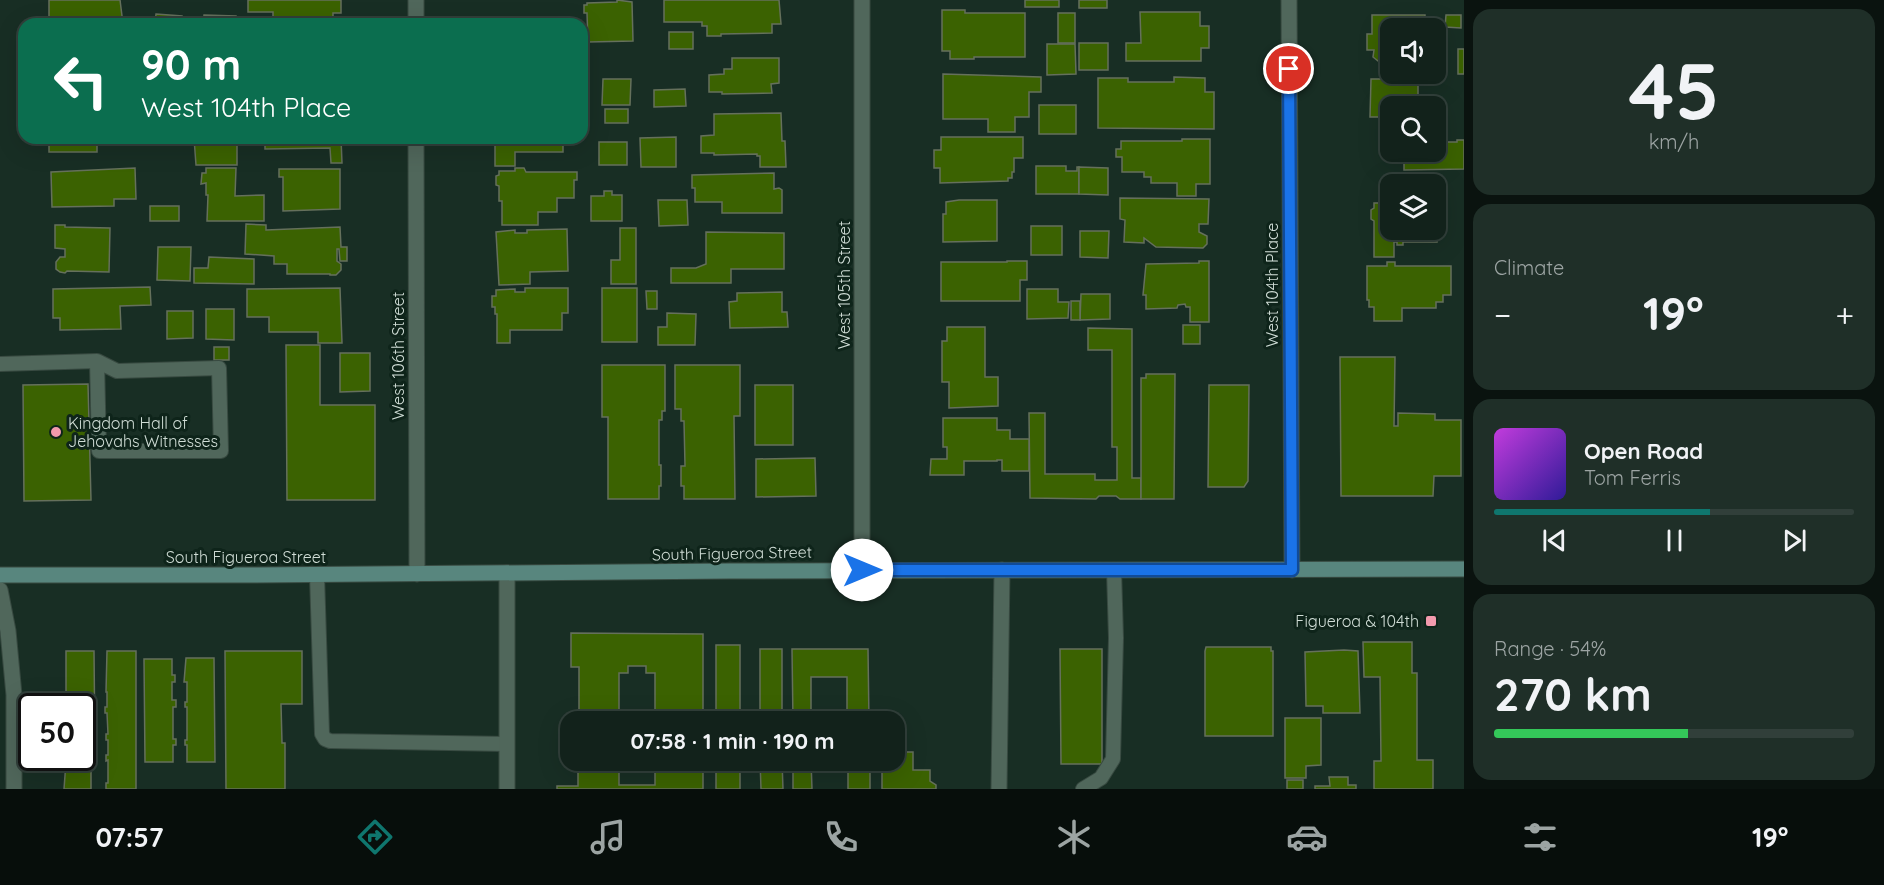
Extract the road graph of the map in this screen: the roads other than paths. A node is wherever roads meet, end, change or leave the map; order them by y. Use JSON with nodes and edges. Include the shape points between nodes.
{"nodes":[{"id":1,"x":416,"y":0,"type":"edge"},
{"id":2,"x":862,"y":0,"type":"edge"},
{"id":3,"x":1289,"y":0,"type":"edge"},
{"id":4,"x":416,"y":18,"type":"edge"},
{"id":5,"x":416,"y":144,"type":"edge"},
{"id":6,"x":98,"y":361,"type":"junction"},
{"id":7,"x":0,"y":364,"type":"edge"},
{"id":8,"x":862,"y":570,"type":"junction"},
{"id":9,"x":1002,"y":570,"type":"junction"},
{"id":10,"x":1114,"y":570,"type":"junction"},
{"id":11,"x":1292,"y":570,"type":"junction"},
{"id":12,"x":1464,"y":570,"type":"edge"},
{"id":13,"x":507,"y":573,"type":"junction"},
{"id":14,"x":417,"y":574,"type":"junction"},
{"id":15,"x":0,"y":575,"type":"edge"},
{"id":16,"x":317,"y":575,"type":"junction"},
{"id":17,"x":0,"y":590,"type":"edge"},
{"id":18,"x":507,"y":744,"type":"junction"},
{"id":19,"x":14,"y":789,"type":"edge"},
{"id":20,"x":507,"y":789,"type":"edge"},
{"id":21,"x":999,"y":789,"type":"edge"},
{"id":22,"x":1083,"y":789,"type":"edge"}],
"edges":[{"from":1,"to":4,"type":"street"},
{"from":2,"to":8,"type":"street","name":"West 105th Street"},
{"from":3,"to":11,"type":"street","name":"West 104th Place"},
{"from":5,"to":14,"type":"street","name":"West 106th Street"},
{"from":6,"to":6,"type":"lane","via":[[117,371],[219,368],[221,451],[99,451]]},
{"from":6,"to":7,"type":"lane"},
{"from":8,"to":9,"type":"main road","name":"South Figueroa Street"},
{"from":8,"to":13,"type":"main road","name":"South Figueroa Street"},
{"from":9,"to":10,"type":"main road","name":"South Figueroa Street"},
{"from":9,"to":21,"type":"street"},
{"from":10,"to":11,"type":"main road","name":"South Figueroa Street"},
{"from":10,"to":22,"type":"lane","via":[[1113,759],[1101,778]]},
{"from":11,"to":12,"type":"main road","name":"South Figueroa Street"},
{"from":13,"to":14,"type":"main road","name":"South Figueroa Street"},
{"from":13,"to":18,"type":"street"},
{"from":14,"to":16,"type":"main road","name":"South Figueroa Street"},
{"from":15,"to":16,"type":"main road","name":"South Figueroa Street"},
{"from":16,"to":18,"type":"lane","via":[[322,734],[326,739]]},
{"from":17,"to":19,"type":"street","via":[[14,695]]},
{"from":18,"to":20,"type":"street"}]}
